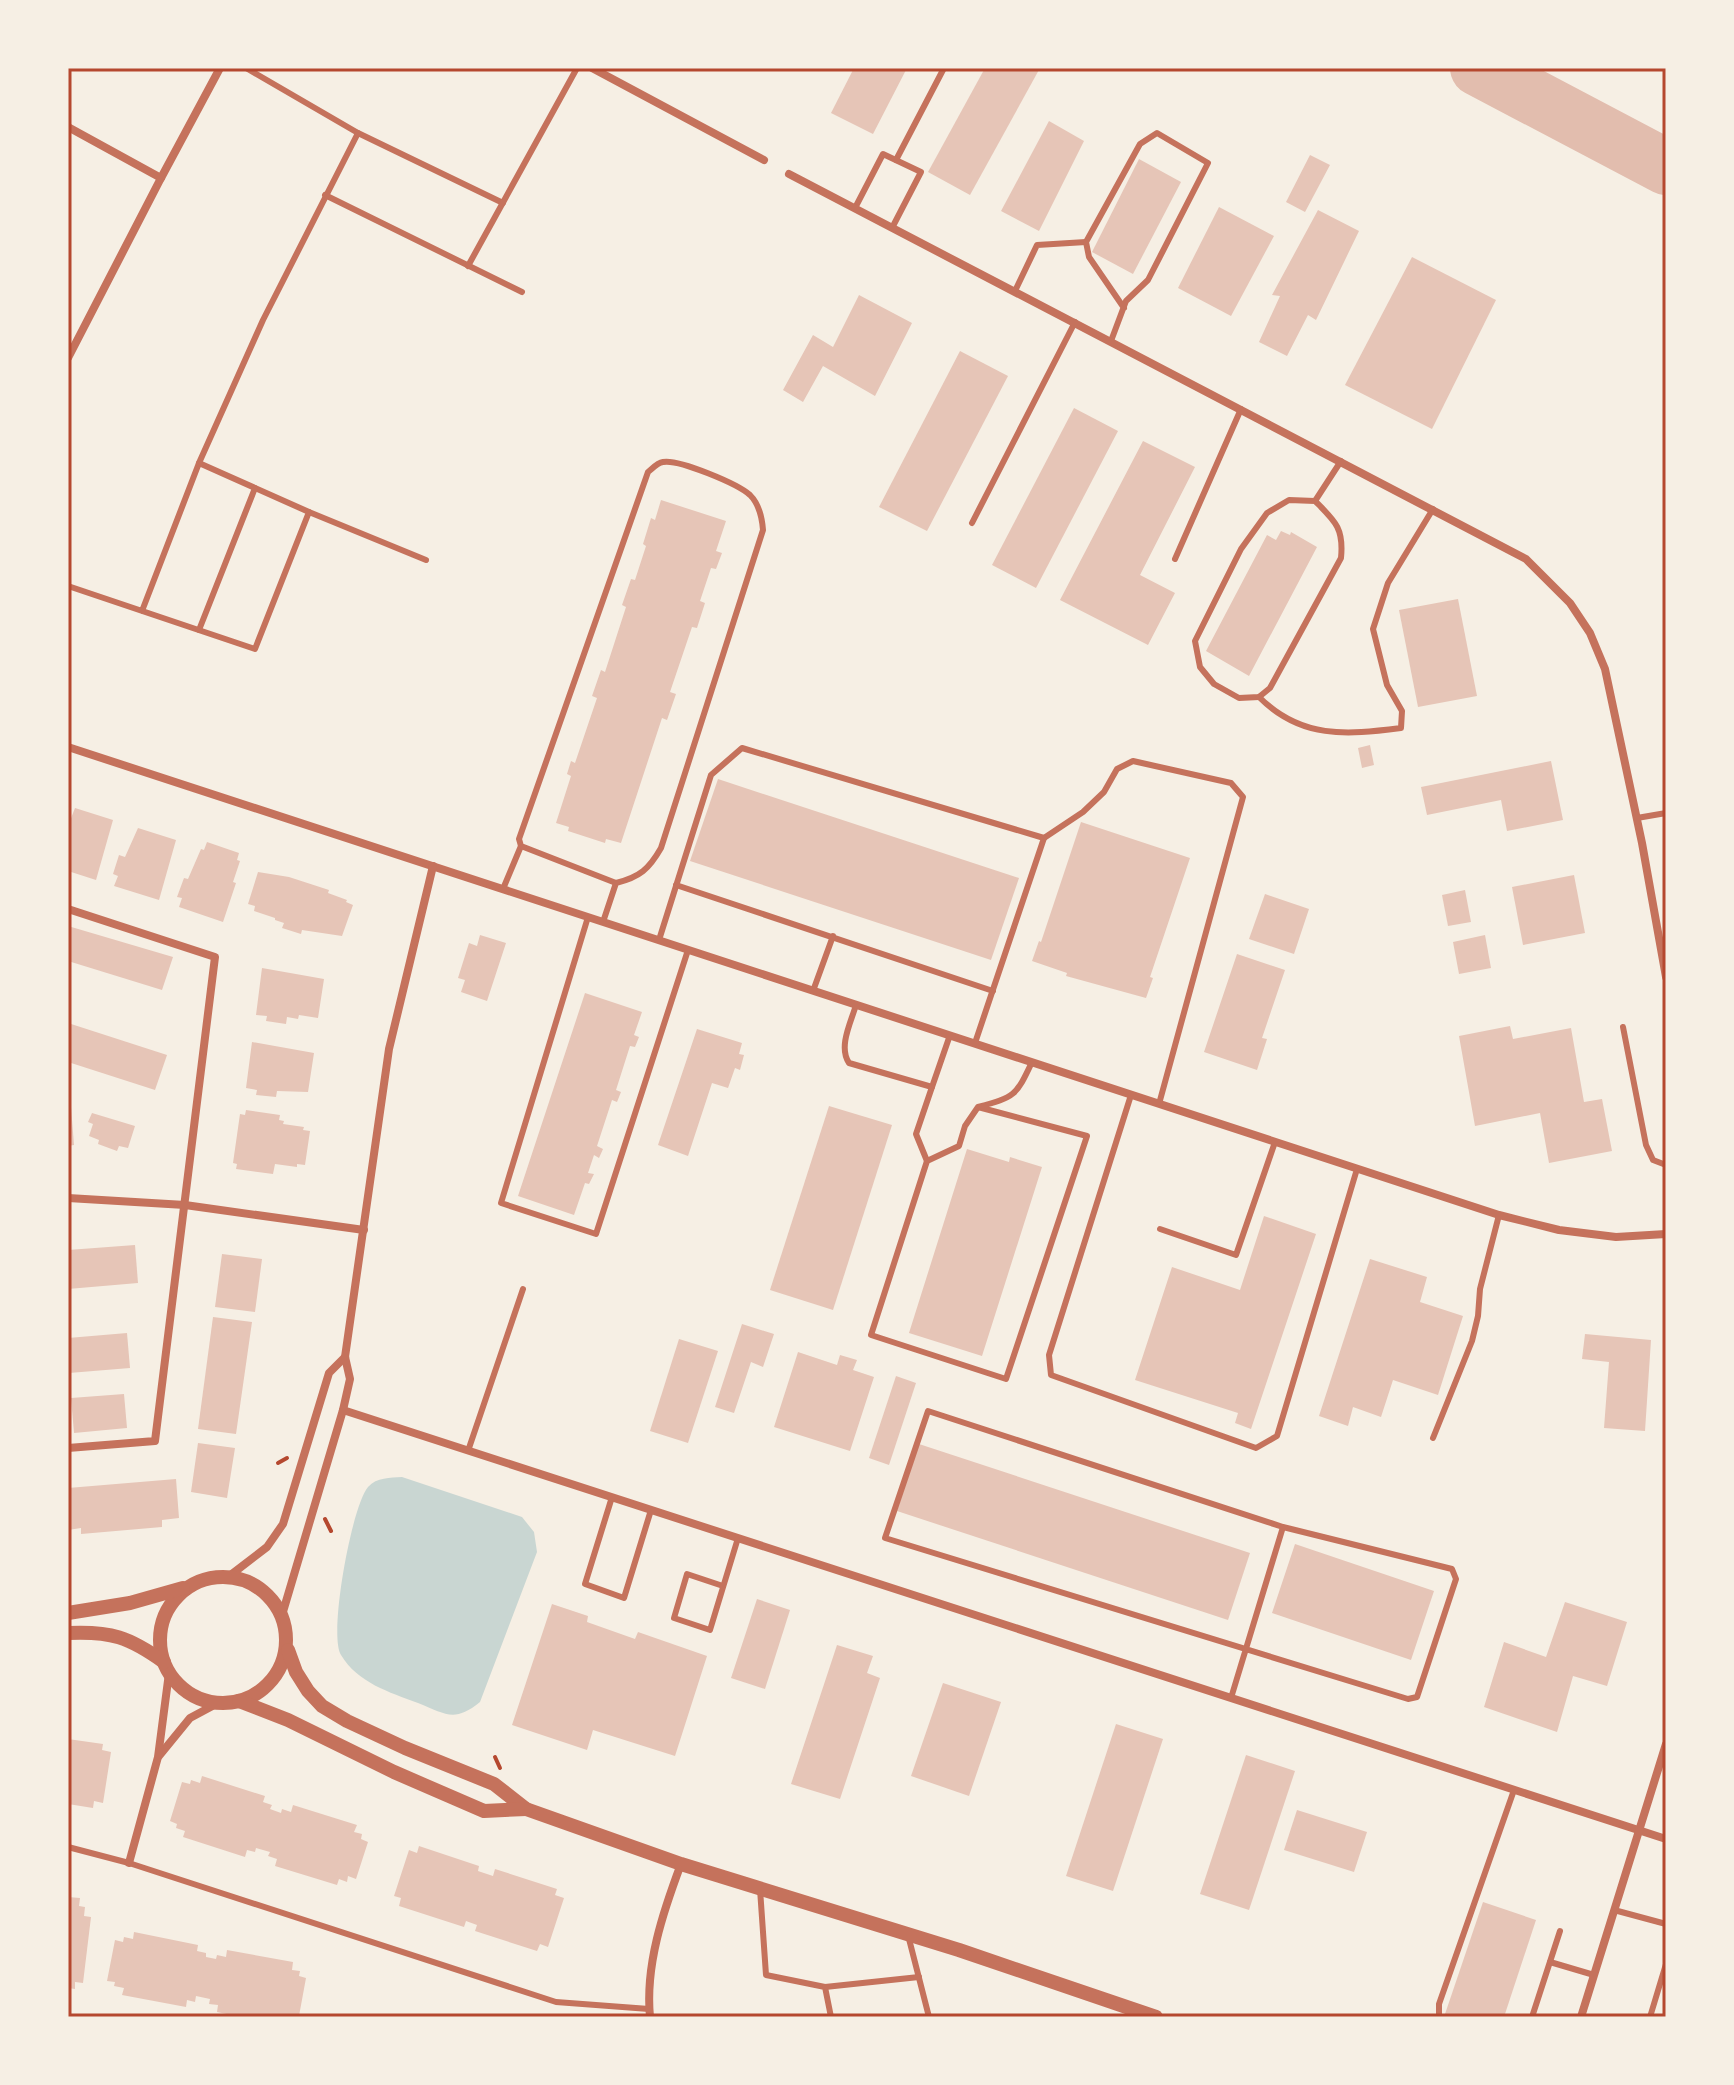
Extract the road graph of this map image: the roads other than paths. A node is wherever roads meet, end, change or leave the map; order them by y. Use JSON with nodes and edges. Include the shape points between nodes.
{"nodes":[{"id":1,"x":220,"y":68,"type":"edge"},
{"id":2,"x":246,"y":68,"type":"edge"},
{"id":3,"x":577,"y":68,"type":"edge"},
{"id":4,"x":592,"y":68,"type":"edge"},
{"id":5,"x":944,"y":68,"type":"edge"},
{"id":6,"x":68,"y":127,"type":"edge"},
{"id":7,"x":358,"y":133,"type":"junction"},
{"id":8,"x":764,"y":160,"type":"dead end"},
{"id":9,"x":896,"y":160,"type":"junction"},
{"id":10,"x":789,"y":174,"type":"dead end"},
{"id":11,"x":161,"y":178,"type":"junction"},
{"id":12,"x":325,"y":195,"type":"junction"},
{"id":13,"x":503,"y":203,"type":"junction"},
{"id":14,"x":855,"y":208,"type":"junction"},
{"id":15,"x":892,"y":228,"type":"junction"},
{"id":16,"x":1086,"y":242,"type":"junction"},
{"id":17,"x":468,"y":266,"type":"junction"},
{"id":18,"x":1015,"y":291,"type":"junction"},
{"id":19,"x":522,"y":292,"type":"dead end"},
{"id":20,"x":1124,"y":308,"type":"junction"},
{"id":21,"x":1075,"y":322,"type":"junction"},
{"id":22,"x":1111,"y":341,"type":"junction"},
{"id":23,"x":68,"y":358,"type":"edge"},
{"id":24,"x":1241,"y":409,"type":"junction"},
{"id":25,"x":1341,"y":461,"type":"junction"},
{"id":26,"x":199,"y":463,"type":"junction"},
{"id":27,"x":255,"y":488,"type":"junction"},
{"id":28,"x":1315,"y":501,"type":"junction"},
{"id":29,"x":1433,"y":509,"type":"junction"},
{"id":30,"x":309,"y":512,"type":"junction"},
{"id":31,"x":972,"y":523,"type":"dead end"},
{"id":32,"x":1175,"y":559,"type":"dead end"},
{"id":33,"x":426,"y":560,"type":"dead end"},
{"id":34,"x":68,"y":586,"type":"edge"},
{"id":35,"x":142,"y":611,"type":"junction"},
{"id":36,"x":199,"y":630,"type":"junction"},
{"id":37,"x":1259,"y":697,"type":"junction"},
{"id":38,"x":68,"y":747,"type":"edge"},
{"id":39,"x":1666,"y":813,"type":"edge"},
{"id":40,"x":1637,"y":818,"type":"junction"},
{"id":41,"x":1044,"y":838,"type":"junction"},
{"id":42,"x":521,"y":846,"type":"junction"},
{"id":43,"x":433,"y":866,"type":"junction"},
{"id":44,"x":616,"y":883,"type":"junction"},
{"id":45,"x":676,"y":885,"type":"junction"},
{"id":46,"x":503,"y":889,"type":"junction"},
{"id":47,"x":68,"y":909,"type":"edge"},
{"id":48,"x":588,"y":917,"type":"junction"},
{"id":49,"x":603,"y":922,"type":"junction"},
{"id":50,"x":833,"y":936,"type":"junction"},
{"id":51,"x":659,"y":940,"type":"junction"},
{"id":52,"x":1663,"y":942,"type":"edge"},
{"id":53,"x":688,"y":950,"type":"junction"},
{"id":54,"x":1666,"y":977,"type":"edge"},
{"id":55,"x":813,"y":991,"type":"junction"},
{"id":56,"x":993,"y":991,"type":"junction"},
{"id":57,"x":856,"y":1005,"type":"junction"},
{"id":58,"x":1623,"y":1027,"type":"dead end"},
{"id":59,"x":950,"y":1035,"type":"junction"},
{"id":60,"x":975,"y":1043,"type":"junction"},
{"id":61,"x":1032,"y":1062,"type":"junction"},
{"id":62,"x":932,"y":1087,"type":"junction"},
{"id":63,"x":1131,"y":1095,"type":"junction"},
{"id":64,"x":1159,"y":1104,"type":"junction"},
{"id":65,"x":978,"y":1107,"type":"junction"},
{"id":66,"x":1275,"y":1142,"type":"junction"},
{"id":67,"x":927,"y":1161,"type":"junction"},
{"id":68,"x":1666,"y":1165,"type":"edge"},
{"id":69,"x":1357,"y":1169,"type":"junction"},
{"id":70,"x":68,"y":1198,"type":"edge"},
{"id":71,"x":185,"y":1205,"type":"junction"},
{"id":72,"x":1499,"y":1215,"type":"junction"},
{"id":73,"x":1160,"y":1229,"type":"dead end"},
{"id":74,"x":364,"y":1230,"type":"junction"},
{"id":75,"x":1666,"y":1234,"type":"edge"},
{"id":76,"x":523,"y":1289,"type":"dead end"},
{"id":77,"x":345,"y":1357,"type":"junction"},
{"id":78,"x":343,"y":1410,"type":"junction"},
{"id":79,"x":1433,"y":1438,"type":"dead end"},
{"id":80,"x":68,"y":1448,"type":"edge"},
{"id":81,"x":468,"y":1451,"type":"junction"},
{"id":82,"x":612,"y":1497,"type":"junction"},
{"id":83,"x":651,"y":1510,"type":"junction"},
{"id":84,"x":1283,"y":1527,"type":"junction"},
{"id":85,"x":738,"y":1538,"type":"junction"},
{"id":86,"x":228,"y":1577,"type":"junction"},
{"id":87,"x":723,"y":1586,"type":"junction"},
{"id":88,"x":184,"y":1588,"type":"junction"},
{"id":89,"x":68,"y":1613,"type":"edge"},
{"id":90,"x":282,"y":1615,"type":"junction"},
{"id":91,"x":68,"y":1633,"type":"edge"},
{"id":92,"x":288,"y":1650,"type":"junction"},
{"id":93,"x":1246,"y":1650,"type":"junction"},
{"id":94,"x":167,"y":1668,"type":"junction"},
{"id":95,"x":1231,"y":1698,"type":"junction"},
{"id":96,"x":239,"y":1701,"type":"junction"},
{"id":97,"x":218,"y":1703,"type":"junction"},
{"id":98,"x":1666,"y":1744,"type":"edge"},
{"id":99,"x":158,"y":1757,"type":"junction"},
{"id":100,"x":1514,"y":1790,"type":"junction"},
{"id":101,"x":526,"y":1809,"type":"junction"},
{"id":102,"x":1638,"y":1830,"type":"junction"},
{"id":103,"x":1666,"y":1839,"type":"edge"},
{"id":104,"x":68,"y":1847,"type":"edge"},
{"id":105,"x":129,"y":1863,"type":"junction"},
{"id":106,"x":681,"y":1864,"type":"junction"},
{"id":107,"x":760,"y":1889,"type":"junction"},
{"id":108,"x":1614,"y":1910,"type":"junction"},
{"id":109,"x":1666,"y":1924,"type":"edge"},
{"id":110,"x":1560,"y":1931,"type":"dead end"},
{"id":111,"x":908,"y":1934,"type":"junction"},
{"id":112,"x":1550,"y":1962,"type":"junction"},
{"id":113,"x":1666,"y":1964,"type":"edge"},
{"id":114,"x":1594,"y":1975,"type":"junction"},
{"id":115,"x":919,"y":1977,"type":"junction"},
{"id":116,"x":825,"y":1987,"type":"junction"},
{"id":117,"x":649,"y":2013,"type":"edge"},
{"id":118,"x":831,"y":2017,"type":"edge"},
{"id":119,"x":929,"y":2017,"type":"edge"},
{"id":120,"x":1156,"y":2017,"type":"edge"},
{"id":121,"x":1439,"y":2017,"type":"edge"},
{"id":122,"x":1532,"y":2017,"type":"edge"},
{"id":123,"x":1581,"y":2017,"type":"edge"},
{"id":124,"x":1650,"y":2017,"type":"edge"}],
"edges":[{"from":1,"to":11,"type":"street"},
{"from":2,"to":7,"type":"lane"},
{"from":3,"to":13,"type":"lane"},
{"from":4,"to":8,"type":"street"},
{"from":5,"to":9,"type":"lane"},
{"from":6,"to":11,"type":"street"},
{"from":7,"to":12,"type":"lane"},
{"from":7,"to":13,"type":"lane"},
{"from":9,"to":14,"type":"lane","via":[[883,154]]},
{"from":9,"to":15,"type":"lane","via":[[921,172]]},
{"from":10,"to":14,"type":"street"},
{"from":11,"to":23,"type":"street"},
{"from":12,"to":17,"type":"lane"},
{"from":12,"to":26,"type":"lane"},
{"from":13,"to":17,"type":"lane"},
{"from":14,"to":15,"type":"street"},
{"from":15,"to":18,"type":"street"},
{"from":16,"to":18,"type":"lane","via":[[1037,245]]},
{"from":16,"to":20,"type":"lane","via":[[1089,257]]},
{"from":16,"to":20,"type":"lane","via":[[1140,144],[1157,133],[1208,163],[1148,280]]},
{"from":17,"to":19,"type":"lane"},
{"from":18,"to":21,"type":"street"},
{"from":20,"to":22,"type":"lane"},
{"from":21,"to":22,"type":"street"},
{"from":21,"to":31,"type":"lane"},
{"from":22,"to":24,"type":"street"},
{"from":24,"to":25,"type":"street"},
{"from":24,"to":32,"type":"lane"},
{"from":25,"to":28,"type":"lane"},
{"from":25,"to":29,"type":"street"},
{"from":26,"to":27,"type":"lane"},
{"from":26,"to":35,"type":"lane"},
{"from":27,"to":30,"type":"lane"},
{"from":27,"to":36,"type":"lane"},
{"from":28,"to":37,"type":"lane","via":[[1336,522],[1343,540],[1341,558],[1270,688]]},
{"from":28,"to":37,"type":"lane","via":[[1289,500],[1267,513],[1241,549],[1195,641],[1200,667],[1214,684],[1239,698]]},
{"from":29,"to":37,"type":"lane","via":[[1388,583],[1373,629],[1387,685],[1402,711],[1401,728],[1331,733],[1297,725]]},
{"from":29,"to":40,"type":"street","via":[[1526,559],[1570,603],[1590,633],[1605,669]]},
{"from":30,"to":33,"type":"lane"},
{"from":30,"to":36,"type":"lane","via":[[255,649]]},
{"from":34,"to":35,"type":"lane"},
{"from":35,"to":36,"type":"lane"},
{"from":38,"to":43,"type":"street"},
{"from":39,"to":40,"type":"lane"},
{"from":40,"to":52,"type":"street"},
{"from":41,"to":45,"type":"lane","via":[[742,748],[711,775]]},
{"from":41,"to":56,"type":"lane"},
{"from":41,"to":64,"type":"lane","via":[[1083,812],[1104,792],[1117,769],[1133,761],[1231,783],[1243,797]]},
{"from":42,"to":44,"type":"lane"},
{"from":42,"to":44,"type":"lane","via":[[519,839],[648,472],[659,462],[686,466],[752,496],[763,530],[661,848],[651,866]]},
{"from":42,"to":46,"type":"lane"},
{"from":43,"to":46,"type":"street"},
{"from":43,"to":74,"type":"street","via":[[389,1049]]},
{"from":44,"to":49,"type":"lane"},
{"from":45,"to":50,"type":"lane"},
{"from":45,"to":51,"type":"lane"},
{"from":46,"to":48,"type":"street"},
{"from":47,"to":71,"type":"street","via":[[215,957]]},
{"from":48,"to":49,"type":"street"},
{"from":48,"to":53,"type":"lane","via":[[501,1203],[596,1234]]},
{"from":49,"to":51,"type":"street"},
{"from":50,"to":55,"type":"lane"},
{"from":50,"to":56,"type":"lane"},
{"from":51,"to":53,"type":"street"},
{"from":52,"to":54,"type":"street"},
{"from":53,"to":55,"type":"street"},
{"from":55,"to":57,"type":"street"},
{"from":56,"to":60,"type":"lane"},
{"from":57,"to":59,"type":"street"},
{"from":57,"to":62,"type":"lane","via":[[845,1045],[849,1063]]},
{"from":58,"to":68,"type":"lane","via":[[1646,1145],[1653,1160]]},
{"from":59,"to":60,"type":"street"},
{"from":59,"to":62,"type":"lane"},
{"from":60,"to":61,"type":"street"},
{"from":61,"to":63,"type":"street"},
{"from":61,"to":65,"type":"lane","via":[[1018,1092]]},
{"from":62,"to":67,"type":"lane","via":[[916,1134]]},
{"from":63,"to":64,"type":"street"},
{"from":63,"to":69,"type":"lane","via":[[1049,1355],[1051,1375],[1256,1448],[1277,1436]]},
{"from":64,"to":66,"type":"street"},
{"from":65,"to":67,"type":"lane","via":[[959,1146]]},
{"from":65,"to":67,"type":"lane","via":[[1087,1136],[1006,1379],[871,1335]]},
{"from":66,"to":69,"type":"street"},
{"from":66,"to":73,"type":"lane","via":[[1236,1255]]},
{"from":69,"to":72,"type":"street"},
{"from":70,"to":71,"type":"street"},
{"from":71,"to":74,"type":"street"},
{"from":71,"to":80,"type":"street","via":[[155,1441]]},
{"from":72,"to":75,"type":"street","via":[[1616,1237]]},
{"from":72,"to":79,"type":"lane","via":[[1472,1341]]},
{"from":74,"to":77,"type":"street"},
{"from":76,"to":81,"type":"lane"},
{"from":77,"to":78,"type":"street","via":[[350,1379]]},
{"from":77,"to":86,"type":"street","via":[[329,1373],[283,1524],[267,1547]]},
{"from":78,"to":81,"type":"street"},
{"from":78,"to":90,"type":"street"},
{"from":81,"to":82,"type":"street"},
{"from":82,"to":83,"type":"street"},
{"from":82,"to":83,"type":"lane","via":[[585,1584],[624,1598]]},
{"from":83,"to":85,"type":"street"},
{"from":84,"to":93,"type":"lane"},
{"from":84,"to":93,"type":"lane","via":[[1452,1569],[1456,1579],[1417,1697],[1408,1699]]},
{"from":84,"to":93,"type":"lane","via":[[928,1411],[885,1538]]},
{"from":85,"to":87,"type":"lane"},
{"from":85,"to":95,"type":"street"},
{"from":86,"to":88,"type":"street"},
{"from":86,"to":90,"type":"street","via":[[254,1585],[271,1597]]},
{"from":87,"to":87,"type":"lane","via":[[710,1630],[674,1618],[687,1574]]},
{"from":88,"to":89,"type":"street"},
{"from":88,"to":94,"type":"street","via":[[160,1627]]},
{"from":90,"to":92,"type":"street"},
{"from":91,"to":94,"type":"street","via":[[127,1638]]},
{"from":92,"to":96,"type":"street","via":[[272,1682]]},
{"from":92,"to":101,"type":"street","via":[[302,1682],[322,1706],[494,1784]]},
{"from":93,"to":95,"type":"lane"},
{"from":94,"to":97,"type":"street","via":[[180,1687]]},
{"from":94,"to":99,"type":"street"},
{"from":95,"to":100,"type":"street"},
{"from":96,"to":97,"type":"street"},
{"from":96,"to":101,"type":"street","via":[[484,1811]]},
{"from":97,"to":99,"type":"street","via":[[190,1718]]},
{"from":98,"to":102,"type":"street"},
{"from":99,"to":105,"type":"street"},
{"from":100,"to":102,"type":"street"},
{"from":100,"to":121,"type":"lane","via":[[1439,2004]]},
{"from":101,"to":106,"type":"street"},
{"from":102,"to":103,"type":"street"},
{"from":102,"to":108,"type":"street"},
{"from":104,"to":105,"type":"lane"},
{"from":105,"to":117,"type":"lane","via":[[556,2002]]},
{"from":106,"to":107,"type":"street"},
{"from":106,"to":117,"type":"street","via":[[652,1962]]},
{"from":107,"to":111,"type":"street"},
{"from":107,"to":116,"type":"lane","via":[[766,1975]]},
{"from":108,"to":109,"type":"lane"},
{"from":108,"to":114,"type":"street"},
{"from":110,"to":112,"type":"lane"},
{"from":111,"to":115,"type":"lane"},
{"from":111,"to":120,"type":"street"},
{"from":112,"to":114,"type":"lane"},
{"from":112,"to":122,"type":"lane"},
{"from":113,"to":124,"type":"lane"},
{"from":114,"to":123,"type":"street"},
{"from":115,"to":116,"type":"lane"},
{"from":115,"to":119,"type":"lane"},
{"from":116,"to":118,"type":"lane"}]}
